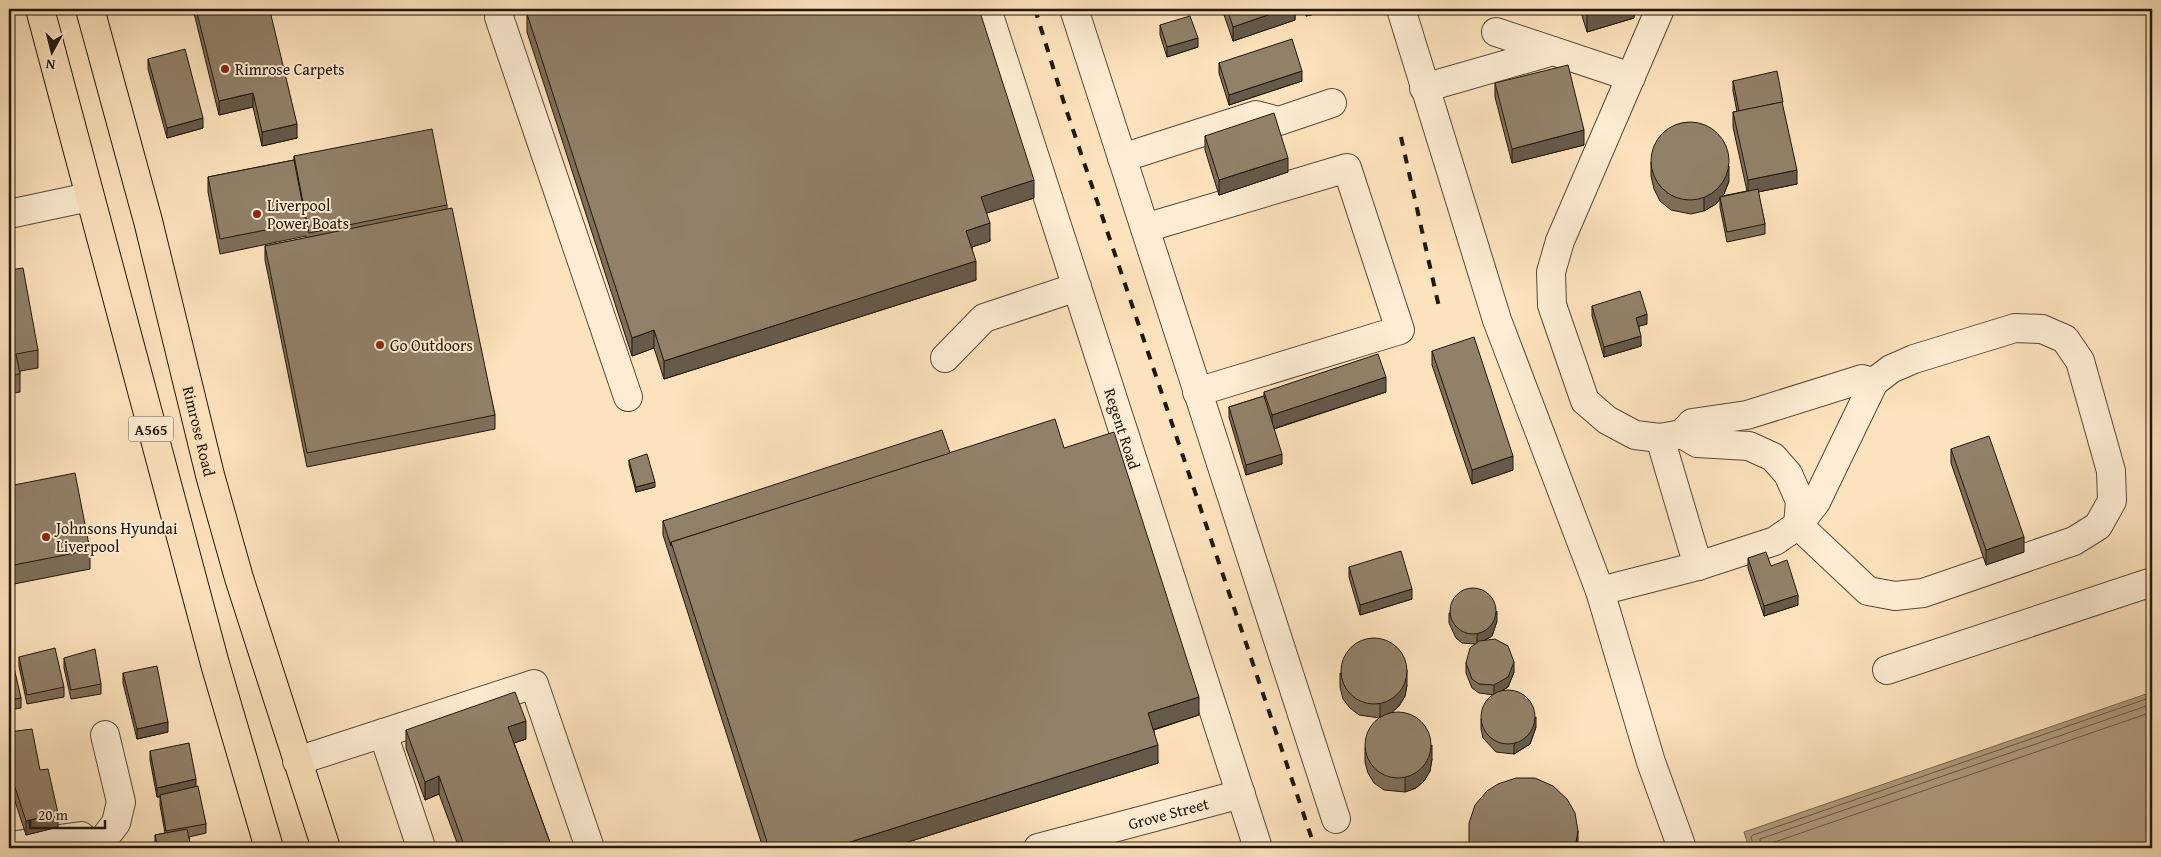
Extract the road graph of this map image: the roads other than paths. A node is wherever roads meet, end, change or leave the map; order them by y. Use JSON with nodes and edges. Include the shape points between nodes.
{"nodes":[{"id":1,"x":40,"y":9,"type":"edge"},
{"id":2,"x":90,"y":9,"type":"edge"},
{"id":3,"x":499,"y":9,"type":"edge"},
{"id":4,"x":987,"y":9,"type":"edge"},
{"id":5,"x":1074,"y":9,"type":"edge"},
{"id":6,"x":1401,"y":9,"type":"edge"},
{"id":7,"x":1660,"y":9,"type":"edge"},
{"id":8,"x":1496,"y":32,"type":"dead end"},
{"id":9,"x":1553,"y":51,"type":"junction"},
{"id":10,"x":1631,"y":77,"type":"junction"},
{"id":11,"x":1424,"y":88,"type":"junction"},
{"id":12,"x":1332,"y":103,"type":"dead end"},
{"id":13,"x":1122,"y":158,"type":"junction"},
{"id":14,"x":89,"y":197,"type":"junction"},
{"id":15,"x":9,"y":214,"type":"edge"},
{"id":16,"x":1145,"y":228,"type":"junction"},
{"id":17,"x":1077,"y":287,"type":"junction"},
{"id":18,"x":944,"y":358,"type":"dead end"},
{"id":19,"x":1874,"y":382,"type":"junction"},
{"id":20,"x":1197,"y":392,"type":"junction"},
{"id":21,"x":628,"y":397,"type":"dead end"},
{"id":22,"x":1671,"y":436,"type":"junction"},
{"id":23,"x":1798,"y":525,"type":"junction"},
{"id":24,"x":1698,"y":566,"type":"junction"},
{"id":25,"x":2152,"y":582,"type":"edge"},
{"id":26,"x":1600,"y":591,"type":"junction"},
{"id":27,"x":1887,"y":670,"type":"dead end"},
{"id":28,"x":383,"y":733,"type":"junction"},
{"id":29,"x":105,"y":735,"type":"dead end"},
{"id":30,"x":297,"y":761,"type":"junction"},
{"id":31,"x":1241,"y":794,"type":"junction"},
{"id":32,"x":1336,"y":819,"type":"dead end"},
{"id":33,"x":420,"y":844,"type":"dead end"},
{"id":34,"x":9,"y":846,"type":"edge"},
{"id":35,"x":96,"y":848,"type":"edge"},
{"id":36,"x":269,"y":848,"type":"edge"},
{"id":37,"x":326,"y":848,"type":"edge"},
{"id":38,"x":590,"y":848,"type":"edge"},
{"id":39,"x":1038,"y":848,"type":"edge"},
{"id":40,"x":1258,"y":848,"type":"edge"},
{"id":41,"x":1682,"y":848,"type":"edge"}],
"edges":[{"from":1,"to":14,"type":"highway","number":"A565"},
{"from":2,"to":30,"type":"highway","name":"Rimrose Road","number":"A565","via":[[148,221],[210,475]]},
{"from":3,"to":21,"type":"street","via":[[498,17]]},
{"from":4,"to":17,"type":"street","name":"Regent Road"},
{"from":5,"to":13,"type":"street"},
{"from":6,"to":11,"type":"street"},
{"from":7,"to":10,"type":"street"},
{"from":8,"to":9,"type":"street"},
{"from":9,"to":10,"type":"street"},
{"from":9,"to":11,"type":"street"},
{"from":10,"to":22,"type":"street","via":[[1560,241],[1551,272],[1552,305],[1585,401],[1607,420],[1634,435]]},
{"from":11,"to":26,"type":"street","via":[[1496,320]]},
{"from":12,"to":13,"type":"street","via":[[1279,121],[1256,115]]},
{"from":13,"to":16,"type":"street"},
{"from":14,"to":15,"type":"street"},
{"from":14,"to":36,"type":"highway","number":"A565","via":[[215,664]]},
{"from":16,"to":20,"type":"street"},
{"from":16,"to":20,"type":"street","via":[[1347,168],[1400,330]]},
{"from":17,"to":18,"type":"street","via":[[984,318]]},
{"from":17,"to":31,"type":"street","name":"Regent Road"},
{"from":19,"to":22,"type":"street","via":[[1862,379],[1747,415],[1692,423]]},
{"from":19,"to":23,"type":"street","via":[[1816,502]]},
{"from":19,"to":23,"type":"street","via":[[1890,369],[1914,359],[2015,328],[2042,329],[2065,339],[2080,361],[2111,470],[2112,501],[2098,526],[2074,541],[1923,593],[1894,596],[1868,591]]},
{"from":20,"to":32,"type":"street"},
{"from":22,"to":23,"type":"street","via":[[1697,443],[1748,446],[1773,457],[1788,474],[1800,501]]},
{"from":22,"to":24,"type":"street"},
{"from":23,"to":24,"type":"street","via":[[1775,541]]},
{"from":24,"to":26,"type":"street"},
{"from":25,"to":27,"type":"street"},
{"from":26,"to":41,"type":"street"},
{"from":28,"to":30,"type":"street"},
{"from":28,"to":33,"type":"street"},
{"from":28,"to":38,"type":"street","via":[[534,684]]},
{"from":29,"to":35,"type":"street","via":[[121,802],[116,823]]},
{"from":30,"to":37,"type":"highway","name":"Rimrose Road","number":"A565"},
{"from":31,"to":39,"type":"street","name":"Grove Street"},
{"from":31,"to":40,"type":"street","name":"Regent Road"},
{"from":34,"to":35,"type":"street","via":[[81,836]]}]}
